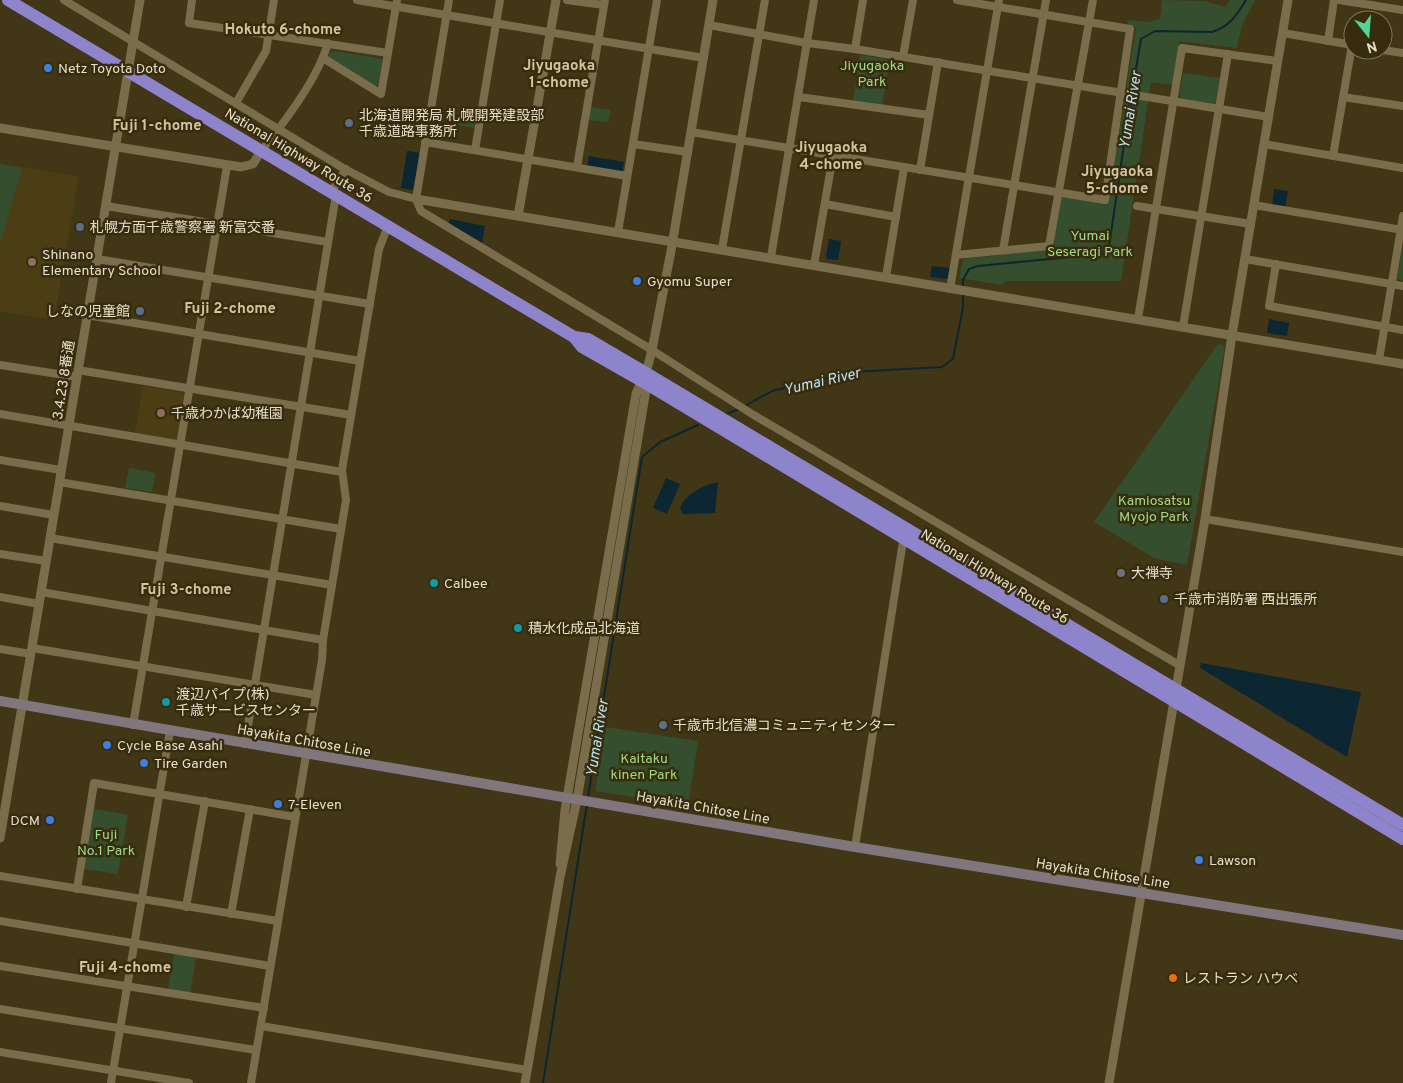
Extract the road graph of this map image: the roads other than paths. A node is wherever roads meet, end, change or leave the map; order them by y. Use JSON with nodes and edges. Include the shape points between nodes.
{"nodes":[{"id":1,"x":8,"y":0,"type":"edge"},
{"id":2,"x":64,"y":0,"type":"edge"},
{"id":3,"x":140,"y":0,"type":"edge"},
{"id":4,"x":192,"y":0,"type":"edge"},
{"id":5,"x":274,"y":0,"type":"edge"},
{"id":6,"x":358,"y":0,"type":"edge"},
{"id":7,"x":449,"y":0,"type":"edge"},
{"id":8,"x":500,"y":0,"type":"edge"},
{"id":9,"x":556,"y":0,"type":"edge"},
{"id":10,"x":567,"y":0,"type":"edge"},
{"id":11,"x":657,"y":0,"type":"edge"},
{"id":12,"x":713,"y":0,"type":"edge"},
{"id":13,"x":765,"y":0,"type":"edge"},
{"id":14,"x":814,"y":0,"type":"edge"},
{"id":15,"x":863,"y":0,"type":"edge"},
{"id":16,"x":913,"y":0,"type":"edge"},
{"id":17,"x":957,"y":0,"type":"edge"},
{"id":18,"x":1046,"y":0,"type":"edge"},
{"id":19,"x":1093,"y":0,"type":"edge"},
{"id":20,"x":1288,"y":0,"type":"edge"},
{"id":21,"x":1334,"y":0,"type":"edge"},
{"id":22,"x":1339,"y":0,"type":"edge"},
{"id":23,"x":396,"y":3,"type":"edge"},
{"id":24,"x":604,"y":3,"type":"edge"},
{"id":25,"x":998,"y":4,"type":"edge"},
{"id":26,"x":1403,"y":10,"type":"edge"},
{"id":27,"x":1043,"y":15,"type":"junction"},
{"id":28,"x":447,"y":16,"type":"junction"},
{"id":29,"x":1089,"y":22,"type":"junction"},
{"id":30,"x":496,"y":23,"type":"junction"},
{"id":31,"x":709,"y":25,"type":"junction"},
{"id":32,"x":550,"y":33,"type":"junction"},
{"id":33,"x":1283,"y":33,"type":"junction"},
{"id":34,"x":268,"y":34,"type":"junction"},
{"id":35,"x":759,"y":34,"type":"junction"},
{"id":36,"x":134,"y":40,"type":"junction"},
{"id":37,"x":598,"y":40,"type":"junction"},
{"id":38,"x":1328,"y":41,"type":"junction"},
{"id":39,"x":328,"y":43,"type":"junction"},
{"id":40,"x":807,"y":43,"type":"junction"},
{"id":41,"x":1343,"y":44,"type":"edge"},
{"id":42,"x":649,"y":49,"type":"junction"},
{"id":43,"x":855,"y":49,"type":"junction"},
{"id":44,"x":388,"y":53,"type":"junction"},
{"id":45,"x":1228,"y":54,"type":"junction"},
{"id":46,"x":903,"y":57,"type":"junction"},
{"id":47,"x":324,"y":58,"type":"junction"},
{"id":48,"x":704,"y":58,"type":"junction"},
{"id":49,"x":1349,"y":60,"type":"edge"},
{"id":50,"x":1278,"y":61,"type":"junction"},
{"id":51,"x":938,"y":62,"type":"junction"},
{"id":52,"x":128,"y":71,"type":"junction"},
{"id":53,"x":987,"y":71,"type":"junction"},
{"id":54,"x":1032,"y":79,"type":"junction"},
{"id":55,"x":1076,"y":86,"type":"junction"},
{"id":56,"x":1122,"y":94,"type":"junction"},
{"id":57,"x":798,"y":97,"type":"junction"},
{"id":58,"x":1343,"y":97,"type":"junction"},
{"id":59,"x":1174,"y":102,"type":"junction"},
{"id":60,"x":236,"y":103,"type":"junction"},
{"id":61,"x":1403,"y":106,"type":"edge"},
{"id":62,"x":1219,"y":109,"type":"junction"},
{"id":63,"x":929,"y":115,"type":"junction"},
{"id":64,"x":1268,"y":117,"type":"junction"},
{"id":65,"x":0,"y":128,"type":"edge"},
{"id":66,"x":279,"y":129,"type":"junction"},
{"id":67,"x":691,"y":132,"type":"junction"},
{"id":68,"x":741,"y":140,"type":"junction"},
{"id":69,"x":425,"y":142,"type":"junction"},
{"id":70,"x":633,"y":144,"type":"junction"},
{"id":71,"x":1264,"y":144,"type":"junction"},
{"id":72,"x":114,"y":147,"type":"junction"},
{"id":73,"x":790,"y":148,"type":"junction"},
{"id":74,"x":261,"y":150,"type":"junction"},
{"id":75,"x":475,"y":150,"type":"junction"},
{"id":76,"x":688,"y":152,"type":"junction"},
{"id":77,"x":833,"y":156,"type":"junction"},
{"id":78,"x":1333,"y":156,"type":"junction"},
{"id":79,"x":528,"y":158,"type":"junction"},
{"id":80,"x":227,"y":166,"type":"junction"},
{"id":81,"x":577,"y":167,"type":"junction"},
{"id":82,"x":904,"y":168,"type":"junction"},
{"id":83,"x":1403,"y":168,"type":"edge"},
{"id":84,"x":346,"y":169,"type":"junction"},
{"id":85,"x":920,"y":170,"type":"junction"},
{"id":86,"x":627,"y":176,"type":"junction"},
{"id":87,"x":969,"y":179,"type":"junction"},
{"id":88,"x":1014,"y":186,"type":"junction"},
{"id":89,"x":333,"y":193,"type":"junction"},
{"id":90,"x":1059,"y":193,"type":"junction"},
{"id":91,"x":416,"y":199,"type":"junction"},
{"id":92,"x":825,"y":204,"type":"junction"},
{"id":93,"x":1254,"y":205,"type":"junction"},
{"id":94,"x":106,"y":206,"type":"junction"},
{"id":95,"x":1137,"y":206,"type":"dead end"},
{"id":96,"x":1156,"y":209,"type":"junction"},
{"id":97,"x":518,"y":216,"type":"junction"},
{"id":98,"x":1201,"y":216,"type":"junction"},
{"id":99,"x":1403,"y":216,"type":"edge"},
{"id":100,"x":896,"y":217,"type":"junction"},
{"id":101,"x":217,"y":224,"type":"junction"},
{"id":102,"x":1250,"y":224,"type":"junction"},
{"id":103,"x":388,"y":226,"type":"junction"},
{"id":104,"x":1402,"y":230,"type":"edge"},
{"id":105,"x":618,"y":232,"type":"junction"},
{"id":106,"x":328,"y":242,"type":"junction"},
{"id":107,"x":673,"y":242,"type":"junction"},
{"id":108,"x":722,"y":249,"type":"junction"},
{"id":109,"x":1003,"y":250,"type":"junction"},
{"id":110,"x":956,"y":255,"type":"junction"},
{"id":111,"x":771,"y":257,"type":"junction"},
{"id":112,"x":97,"y":259,"type":"junction"},
{"id":113,"x":1245,"y":259,"type":"junction"},
{"id":114,"x":1276,"y":264,"type":"junction"},
{"id":115,"x":814,"y":265,"type":"junction"},
{"id":116,"x":208,"y":278,"type":"junction"},
{"id":117,"x":886,"y":278,"type":"junction"},
{"id":118,"x":1392,"y":284,"type":"junction"},
{"id":119,"x":1403,"y":286,"type":"edge"},
{"id":120,"x":953,"y":290,"type":"junction"},
{"id":121,"x":319,"y":297,"type":"junction"},
{"id":122,"x":370,"y":304,"type":"junction"},
{"id":123,"x":87,"y":315,"type":"junction"},
{"id":124,"x":1138,"y":319,"type":"junction"},
{"id":125,"x":1183,"y":327,"type":"junction"},
{"id":126,"x":1384,"y":327,"type":"junction"},
{"id":127,"x":1403,"y":330,"type":"edge"},
{"id":128,"x":199,"y":334,"type":"junction"},
{"id":129,"x":1232,"y":335,"type":"junction"},
{"id":130,"x":652,"y":350,"type":"junction"},
{"id":131,"x":310,"y":352,"type":"junction"},
{"id":132,"x":1379,"y":360,"type":"junction"},
{"id":133,"x":360,"y":361,"type":"junction"},
{"id":134,"x":0,"y":364,"type":"edge"},
{"id":135,"x":1403,"y":364,"type":"edge"},
{"id":136,"x":78,"y":373,"type":"junction"},
{"id":137,"x":645,"y":379,"type":"junction"},
{"id":138,"x":190,"y":389,"type":"junction"},
{"id":139,"x":300,"y":408,"type":"junction"},
{"id":140,"x":0,"y":414,"type":"edge"},
{"id":141,"x":351,"y":415,"type":"junction"},
{"id":142,"x":69,"y":426,"type":"junction"},
{"id":143,"x":180,"y":444,"type":"junction"},
{"id":144,"x":0,"y":460,"type":"edge"},
{"id":145,"x":291,"y":463,"type":"junction"},
{"id":146,"x":61,"y":470,"type":"junction"},
{"id":147,"x":342,"y":472,"type":"junction"},
{"id":148,"x":59,"y":482,"type":"junction"},
{"id":149,"x":171,"y":500,"type":"junction"},
{"id":150,"x":0,"y":506,"type":"edge"},
{"id":151,"x":54,"y":515,"type":"junction"},
{"id":152,"x":282,"y":518,"type":"junction"},
{"id":153,"x":1205,"y":519,"type":"junction"},
{"id":154,"x":341,"y":529,"type":"junction"},
{"id":155,"x":906,"y":534,"type":"junction"},
{"id":156,"x":50,"y":538,"type":"junction"},
{"id":157,"x":1403,"y":552,"type":"edge"},
{"id":158,"x":0,"y":554,"type":"edge"},
{"id":159,"x":162,"y":556,"type":"junction"},
{"id":160,"x":46,"y":561,"type":"junction"},
{"id":161,"x":273,"y":574,"type":"junction"},
{"id":162,"x":332,"y":585,"type":"junction"},
{"id":163,"x":41,"y":592,"type":"junction"},
{"id":164,"x":0,"y":598,"type":"edge"},
{"id":165,"x":39,"y":604,"type":"junction"},
{"id":166,"x":152,"y":611,"type":"junction"},
{"id":167,"x":264,"y":629,"type":"junction"},
{"id":168,"x":323,"y":640,"type":"junction"},
{"id":169,"x":0,"y":649,"type":"edge"},
{"id":170,"x":31,"y":651,"type":"junction"},
{"id":171,"x":143,"y":666,"type":"junction"},
{"id":172,"x":1179,"y":666,"type":"junction"},
{"id":173,"x":255,"y":685,"type":"junction"},
{"id":174,"x":316,"y":695,"type":"junction"},
{"id":175,"x":1174,"y":695,"type":"junction"},
{"id":176,"x":0,"y":701,"type":"edge"},
{"id":177,"x":22,"y":706,"type":"junction"},
{"id":178,"x":133,"y":725,"type":"junction"},
{"id":179,"x":170,"y":731,"type":"junction"},
{"id":180,"x":245,"y":744,"type":"junction"},
{"id":181,"x":305,"y":754,"type":"junction"},
{"id":182,"x":160,"y":794,"type":"junction"},
{"id":183,"x":580,"y":800,"type":"junction"},
{"id":184,"x":204,"y":802,"type":"junction"},
{"id":185,"x":250,"y":810,"type":"junction"},
{"id":186,"x":2,"y":817,"type":"edge"},
{"id":187,"x":295,"y":817,"type":"junction"},
{"id":188,"x":1403,"y":825,"type":"edge"},
{"id":189,"x":0,"y":838,"type":"edge"},
{"id":190,"x":1403,"y":839,"type":"edge"},
{"id":191,"x":855,"y":847,"type":"junction"},
{"id":192,"x":0,"y":876,"type":"edge"},
{"id":193,"x":77,"y":889,"type":"junction"},
{"id":194,"x":1141,"y":893,"type":"junction"},
{"id":195,"x":142,"y":900,"type":"junction"},
{"id":196,"x":186,"y":907,"type":"junction"},
{"id":197,"x":231,"y":914,"type":"junction"},
{"id":198,"x":0,"y":921,"type":"edge"},
{"id":199,"x":278,"y":921,"type":"junction"},
{"id":200,"x":1403,"y":935,"type":"edge"},
{"id":201,"x":134,"y":944,"type":"junction"},
{"id":202,"x":0,"y":966,"type":"edge"},
{"id":203,"x":270,"y":966,"type":"junction"},
{"id":204,"x":127,"y":986,"type":"junction"},
{"id":205,"x":264,"y":1008,"type":"junction"},
{"id":206,"x":0,"y":1009,"type":"edge"},
{"id":207,"x":260,"y":1026,"type":"junction"},
{"id":208,"x":120,"y":1030,"type":"junction"},
{"id":209,"x":256,"y":1050,"type":"junction"},
{"id":210,"x":0,"y":1052,"type":"edge"},
{"id":211,"x":527,"y":1070,"type":"junction"},
{"id":212,"x":113,"y":1071,"type":"junction"},
{"id":213,"x":159,"y":1081,"type":"edge"},
{"id":214,"x":111,"y":1083,"type":"edge"},
{"id":215,"x":190,"y":1083,"type":"edge"},
{"id":216,"x":251,"y":1083,"type":"edge"},
{"id":217,"x":525,"y":1083,"type":"edge"},
{"id":218,"x":1109,"y":1083,"type":"edge"}],
"edges":[{"from":1,"to":52,"type":"highway","name":"National Highway Route 36"},
{"from":2,"to":36,"type":"street"},
{"from":3,"to":36,"type":"street","name":"3.4.23 8番通"},
{"from":4,"to":34,"type":"street","via":[[188,22]]},
{"from":5,"to":34,"type":"street"},
{"from":6,"to":23,"type":"street"},
{"from":7,"to":28,"type":"street"},
{"from":8,"to":30,"type":"street"},
{"from":9,"to":32,"type":"street"},
{"from":10,"to":24,"type":"street"},
{"from":11,"to":42,"type":"street"},
{"from":12,"to":31,"type":"street"},
{"from":13,"to":35,"type":"street"},
{"from":14,"to":40,"type":"street"},
{"from":15,"to":43,"type":"street"},
{"from":16,"to":46,"type":"street"},
{"from":17,"to":25,"type":"street"},
{"from":18,"to":27,"type":"street"},
{"from":19,"to":29,"type":"street"},
{"from":20,"to":33,"type":"street"},
{"from":21,"to":38,"type":"street"},
{"from":22,"to":26,"type":"street"},
{"from":23,"to":28,"type":"street"},
{"from":23,"to":44,"type":"street"},
{"from":24,"to":37,"type":"street"},
{"from":25,"to":27,"type":"street"},
{"from":25,"to":53,"type":"street"},
{"from":27,"to":29,"type":"street"},
{"from":27,"to":54,"type":"street"},
{"from":28,"to":30,"type":"street"},
{"from":28,"to":69,"type":"street"},
{"from":29,"to":55,"type":"street"},
{"from":29,"to":56,"type":"street","via":[[1130,29]]},
{"from":30,"to":32,"type":"street"},
{"from":30,"to":75,"type":"street"},
{"from":31,"to":35,"type":"street"},
{"from":31,"to":48,"type":"street"},
{"from":32,"to":37,"type":"street"},
{"from":32,"to":79,"type":"street"},
{"from":33,"to":38,"type":"street"},
{"from":33,"to":50,"type":"street"},
{"from":34,"to":39,"type":"street"},
{"from":34,"to":60,"type":"street","via":[[266,51]]},
{"from":35,"to":40,"type":"street"},
{"from":35,"to":68,"type":"street"},
{"from":36,"to":52,"type":"street","name":"3.4.23 8番通"},
{"from":36,"to":60,"type":"street"},
{"from":37,"to":42,"type":"street"},
{"from":37,"to":81,"type":"street"},
{"from":38,"to":41,"type":"street"},
{"from":39,"to":44,"type":"street"},
{"from":39,"to":47,"type":"street"},
{"from":40,"to":43,"type":"street"},
{"from":40,"to":57,"type":"street"},
{"from":42,"to":48,"type":"street"},
{"from":42,"to":70,"type":"street"},
{"from":43,"to":46,"type":"street"},
{"from":44,"to":47,"type":"street","via":[[381,94]]},
{"from":45,"to":50,"type":"street"},
{"from":45,"to":59,"type":"street","via":[[1182,48]]},
{"from":45,"to":62,"type":"street"},
{"from":46,"to":51,"type":"street"},
{"from":47,"to":66,"type":"street"},
{"from":48,"to":67,"type":"street"},
{"from":49,"to":58,"type":"street"},
{"from":50,"to":64,"type":"street"},
{"from":51,"to":53,"type":"street"},
{"from":51,"to":63,"type":"street"},
{"from":52,"to":72,"type":"street","name":"3.4.23 8番通"},
{"from":52,"to":74,"type":"highway","name":"National Highway Route 36"},
{"from":53,"to":54,"type":"street"},
{"from":53,"to":87,"type":"street"},
{"from":54,"to":55,"type":"street"},
{"from":54,"to":88,"type":"street"},
{"from":55,"to":56,"type":"street"},
{"from":55,"to":90,"type":"street"},
{"from":56,"to":59,"type":"street"},
{"from":56,"to":90,"type":"street","via":[[1105,200]]},
{"from":57,"to":63,"type":"street"},
{"from":57,"to":73,"type":"street"},
{"from":58,"to":61,"type":"street"},
{"from":58,"to":78,"type":"street"},
{"from":59,"to":62,"type":"street"},
{"from":59,"to":96,"type":"street"},
{"from":60,"to":66,"type":"street"},
{"from":62,"to":64,"type":"street"},
{"from":62,"to":98,"type":"street"},
{"from":63,"to":85,"type":"street"},
{"from":64,"to":71,"type":"street"},
{"from":65,"to":72,"type":"street"},
{"from":66,"to":74,"type":"street"},
{"from":66,"to":84,"type":"street"},
{"from":67,"to":68,"type":"street"},
{"from":67,"to":76,"type":"street"},
{"from":68,"to":73,"type":"street"},
{"from":68,"to":108,"type":"street"},
{"from":69,"to":75,"type":"street"},
{"from":69,"to":91,"type":"street"},
{"from":70,"to":76,"type":"street"},
{"from":70,"to":86,"type":"street"},
{"from":71,"to":78,"type":"street"},
{"from":71,"to":93,"type":"street"},
{"from":72,"to":80,"type":"street"},
{"from":72,"to":94,"type":"street","name":"3.4.23 8番通"},
{"from":73,"to":77,"type":"street"},
{"from":73,"to":111,"type":"street"},
{"from":74,"to":80,"type":"street","via":[[250,166]]},
{"from":74,"to":89,"type":"highway","name":"National Highway Route 36"},
{"from":75,"to":79,"type":"street"},
{"from":76,"to":107,"type":"street"},
{"from":77,"to":82,"type":"street"},
{"from":77,"to":92,"type":"street"},
{"from":78,"to":83,"type":"street"},
{"from":79,"to":81,"type":"street"},
{"from":79,"to":97,"type":"street"},
{"from":80,"to":101,"type":"street"},
{"from":81,"to":86,"type":"street"},
{"from":82,"to":85,"type":"street"},
{"from":82,"to":100,"type":"street"},
{"from":84,"to":89,"type":"street"},
{"from":84,"to":91,"type":"street","via":[[389,192]]},
{"from":85,"to":87,"type":"street"},
{"from":86,"to":105,"type":"street"},
{"from":87,"to":88,"type":"street"},
{"from":87,"to":110,"type":"street"},
{"from":88,"to":90,"type":"street"},
{"from":88,"to":109,"type":"street"},
{"from":89,"to":103,"type":"highway","name":"National Highway Route 36"},
{"from":89,"to":106,"type":"street"},
{"from":90,"to":109,"type":"street","via":[[1049,246]]},
{"from":91,"to":97,"type":"street"},
{"from":91,"to":130,"type":"street","via":[[421,211]]},
{"from":92,"to":100,"type":"street"},
{"from":92,"to":115,"type":"street"},
{"from":93,"to":102,"type":"street"},
{"from":93,"to":104,"type":"street"},
{"from":94,"to":101,"type":"street"},
{"from":94,"to":112,"type":"street","name":"3.4.23 8番通"},
{"from":95,"to":96,"type":"street"},
{"from":96,"to":98,"type":"street"},
{"from":96,"to":124,"type":"street"},
{"from":97,"to":105,"type":"street"},
{"from":98,"to":102,"type":"street"},
{"from":98,"to":125,"type":"street"},
{"from":99,"to":104,"type":"street"},
{"from":100,"to":117,"type":"street"},
{"from":101,"to":106,"type":"street"},
{"from":101,"to":116,"type":"street"},
{"from":102,"to":113,"type":"street"},
{"from":103,"to":122,"type":"street","via":[[379,250]]},
{"from":103,"to":137,"type":"highway","name":"National Highway Route 36","via":[[574,337],[588,339]]},
{"from":104,"to":118,"type":"street"},
{"from":105,"to":107,"type":"street"},
{"from":106,"to":121,"type":"street"},
{"from":107,"to":108,"type":"street"},
{"from":107,"to":130,"type":"street"},
{"from":108,"to":111,"type":"street"},
{"from":109,"to":110,"type":"street"},
{"from":110,"to":120,"type":"street"},
{"from":111,"to":115,"type":"street"},
{"from":112,"to":116,"type":"street"},
{"from":112,"to":123,"type":"street","name":"3.4.23 8番通"},
{"from":113,"to":114,"type":"street"},
{"from":113,"to":129,"type":"street"},
{"from":114,"to":118,"type":"street"},
{"from":114,"to":126,"type":"street","via":[[1269,306]]},
{"from":115,"to":117,"type":"street"},
{"from":116,"to":121,"type":"street"},
{"from":116,"to":128,"type":"street"},
{"from":117,"to":120,"type":"street"},
{"from":118,"to":119,"type":"street"},
{"from":118,"to":126,"type":"street"},
{"from":120,"to":124,"type":"street"},
{"from":121,"to":122,"type":"street"},
{"from":121,"to":131,"type":"street"},
{"from":122,"to":133,"type":"street"},
{"from":123,"to":128,"type":"street"},
{"from":123,"to":136,"type":"street","name":"3.4.23 8番通"},
{"from":124,"to":125,"type":"street"},
{"from":125,"to":129,"type":"street"},
{"from":126,"to":127,"type":"street"},
{"from":126,"to":132,"type":"street"},
{"from":128,"to":131,"type":"street"},
{"from":128,"to":138,"type":"street"},
{"from":129,"to":132,"type":"street"},
{"from":129,"to":153,"type":"street"},
{"from":130,"to":137,"type":"street"},
{"from":130,"to":172,"type":"street","via":[[729,401]]},
{"from":131,"to":133,"type":"street"},
{"from":131,"to":139,"type":"street"},
{"from":132,"to":135,"type":"street"},
{"from":133,"to":141,"type":"street"},
{"from":134,"to":136,"type":"street"},
{"from":136,"to":138,"type":"street"},
{"from":136,"to":142,"type":"street","name":"3.4.23 8番通"},
{"from":137,"to":155,"type":"highway","name":"National Highway Route 36"},
{"from":137,"to":183,"type":"street"},
{"from":138,"to":139,"type":"street"},
{"from":138,"to":143,"type":"street"},
{"from":139,"to":141,"type":"street"},
{"from":139,"to":145,"type":"street"},
{"from":140,"to":142,"type":"street"},
{"from":141,"to":147,"type":"street"},
{"from":142,"to":143,"type":"street"},
{"from":142,"to":146,"type":"street","name":"3.4.23 8番通"},
{"from":143,"to":145,"type":"street"},
{"from":143,"to":149,"type":"street"},
{"from":144,"to":146,"type":"street"},
{"from":145,"to":147,"type":"street"},
{"from":145,"to":152,"type":"street"},
{"from":146,"to":148,"type":"street","name":"3.4.23 8番通"},
{"from":147,"to":154,"type":"street","via":[[346,500]]},
{"from":148,"to":149,"type":"street"},
{"from":148,"to":151,"type":"street","name":"3.4.23 8番通"},
{"from":149,"to":152,"type":"street"},
{"from":149,"to":159,"type":"street"},
{"from":150,"to":151,"type":"street"},
{"from":151,"to":156,"type":"street","name":"3.4.23 8番通"},
{"from":152,"to":154,"type":"street"},
{"from":152,"to":161,"type":"street"},
{"from":153,"to":157,"type":"street"},
{"from":153,"to":172,"type":"street"},
{"from":154,"to":162,"type":"street"},
{"from":155,"to":175,"type":"highway","name":"National Highway Route 36"},
{"from":155,"to":191,"type":"street"},
{"from":156,"to":159,"type":"street"},
{"from":156,"to":160,"type":"street","name":"3.4.23 8番通"},
{"from":158,"to":160,"type":"street"},
{"from":159,"to":161,"type":"street"},
{"from":159,"to":166,"type":"street"},
{"from":160,"to":163,"type":"street","name":"3.4.23 8番通"},
{"from":161,"to":162,"type":"street"},
{"from":161,"to":167,"type":"street"},
{"from":162,"to":168,"type":"street"},
{"from":163,"to":165,"type":"street","name":"3.4.23 8番通"},
{"from":163,"to":166,"type":"street"},
{"from":164,"to":165,"type":"street"},
{"from":165,"to":170,"type":"street","name":"3.4.23 8番通"},
{"from":166,"to":167,"type":"street"},
{"from":166,"to":171,"type":"street"},
{"from":167,"to":168,"type":"street"},
{"from":167,"to":173,"type":"street"},
{"from":168,"to":174,"type":"street"},
{"from":169,"to":170,"type":"street"},
{"from":170,"to":171,"type":"street"},
{"from":170,"to":177,"type":"street","name":"3.4.23 8番通"},
{"from":171,"to":173,"type":"street"},
{"from":171,"to":178,"type":"street"},
{"from":172,"to":175,"type":"street"},
{"from":173,"to":174,"type":"street"},
{"from":173,"to":180,"type":"street"},
{"from":174,"to":181,"type":"street"},
{"from":175,"to":188,"type":"highway","name":"National Highway Route 36"},
{"from":175,"to":190,"type":"highway","name":"National Highway Route 36"},
{"from":175,"to":194,"type":"street"},
{"from":176,"to":177,"type":"main road","name":"Hayakita Chitose Line"},
{"from":177,"to":178,"type":"main road","name":"Hayakita Chitose Line"},
{"from":177,"to":186,"type":"street","name":"3.4.23 8番通"},
{"from":178,"to":179,"type":"main road","name":"Hayakita Chitose Line"},
{"from":179,"to":180,"type":"main road","name":"Hayakita Chitose Line"},
{"from":179,"to":182,"type":"street"},
{"from":180,"to":181,"type":"main road","name":"Hayakita Chitose Line"},
{"from":181,"to":183,"type":"main road","name":"Hayakita Chitose Line"},
{"from":181,"to":187,"type":"street"},
{"from":182,"to":184,"type":"street"},
{"from":182,"to":193,"type":"street","via":[[94,783]]},
{"from":182,"to":195,"type":"street"},
{"from":183,"to":191,"type":"main road","name":"Hayakita Chitose Line"},
{"from":183,"to":211,"type":"street","via":[[560,845],[560,877]]},
{"from":184,"to":185,"type":"street"},
{"from":184,"to":196,"type":"street"},
{"from":185,"to":187,"type":"street"},
{"from":185,"to":197,"type":"street"},
{"from":186,"to":189,"type":"street","name":"3.4.23 8番通"},
{"from":187,"to":199,"type":"street"},
{"from":191,"to":194,"type":"main road","name":"Hayakita Chitose Line"},
{"from":192,"to":193,"type":"street"},
{"from":193,"to":195,"type":"street"},
{"from":194,"to":200,"type":"main road","name":"Hayakita Chitose Line"},
{"from":194,"to":218,"type":"street"},
{"from":195,"to":196,"type":"street"},
{"from":195,"to":201,"type":"street"},
{"from":196,"to":197,"type":"street"},
{"from":197,"to":199,"type":"street"},
{"from":198,"to":201,"type":"street"},
{"from":199,"to":203,"type":"street"},
{"from":201,"to":203,"type":"street"},
{"from":201,"to":204,"type":"street"},
{"from":202,"to":204,"type":"street"},
{"from":203,"to":205,"type":"street"},
{"from":204,"to":205,"type":"street"},
{"from":204,"to":208,"type":"street"},
{"from":205,"to":207,"type":"street"},
{"from":206,"to":208,"type":"street"},
{"from":207,"to":209,"type":"street"},
{"from":207,"to":211,"type":"street"},
{"from":208,"to":209,"type":"street"},
{"from":208,"to":212,"type":"street"},
{"from":209,"to":216,"type":"street"},
{"from":210,"to":212,"type":"street"},
{"from":211,"to":217,"type":"street"},
{"from":212,"to":213,"type":"street"},
{"from":212,"to":214,"type":"street"},
{"from":213,"to":215,"type":"street"}]}
